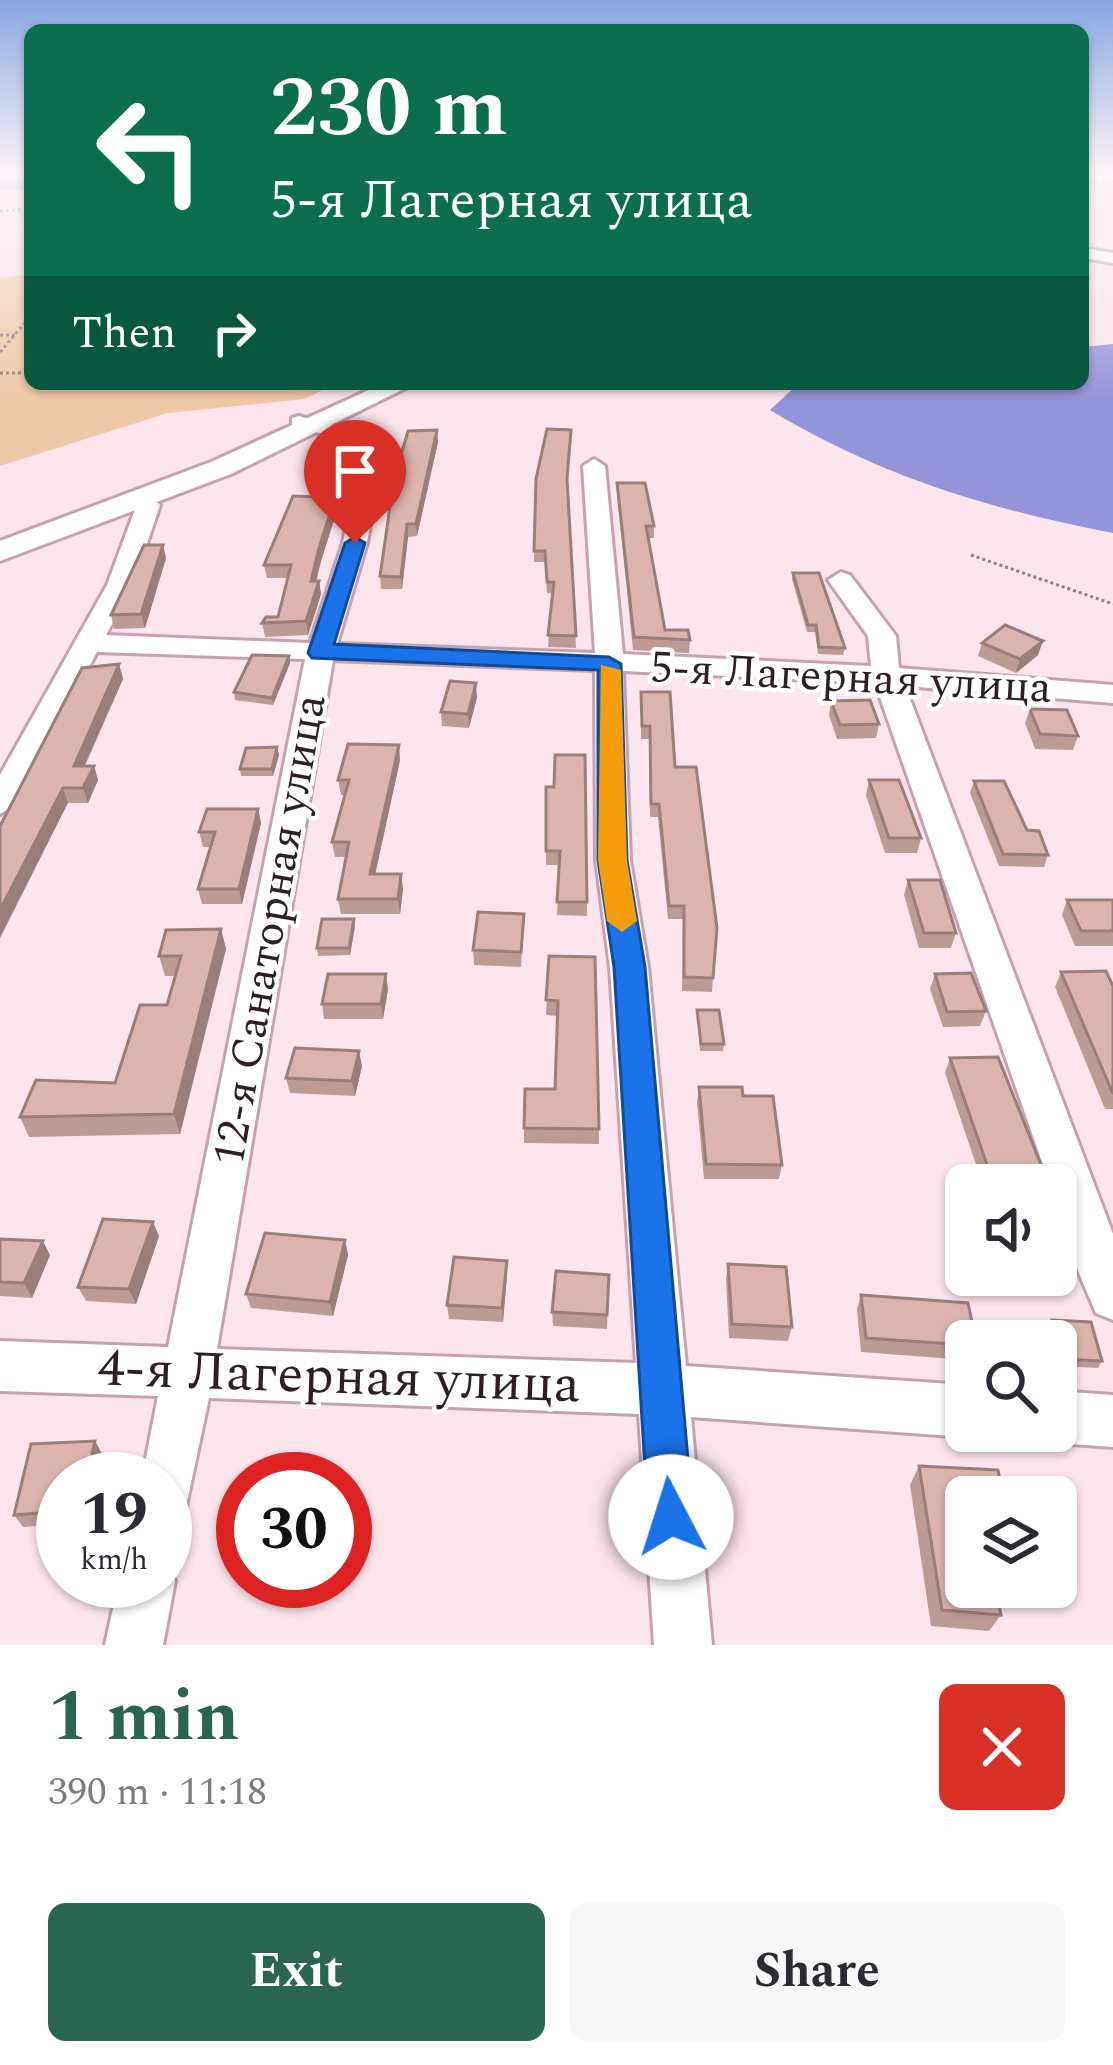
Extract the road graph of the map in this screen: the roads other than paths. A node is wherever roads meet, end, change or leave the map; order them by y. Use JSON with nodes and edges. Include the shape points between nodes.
{"nodes":[{"id":1,"x":370,"y":390,"type":"edge"},
{"id":2,"x":388,"y":390,"type":"edge"},
{"id":3,"x":307,"y":424,"type":"junction"},
{"id":4,"x":594,"y":466,"type":"dead end"},
{"id":5,"x":139,"y":499,"type":"junction"},
{"id":6,"x":0,"y":540,"type":"edge"},
{"id":7,"x":0,"y":552,"type":"edge"},
{"id":8,"x":841,"y":580,"type":"dead end"},
{"id":9,"x":86,"y":644,"type":"junction"},
{"id":10,"x":320,"y":653,"type":"junction"},
{"id":11,"x":609,"y":664,"type":"junction"},
{"id":12,"x":886,"y":674,"type":"junction"},
{"id":13,"x":1113,"y":694,"type":"edge"},
{"id":14,"x":0,"y":804,"type":"edge"},
{"id":15,"x":1113,"y":1298,"type":"edge"},
{"id":16,"x":0,"y":1366,"type":"edge"},
{"id":17,"x":191,"y":1372,"type":"junction"},
{"id":18,"x":659,"y":1389,"type":"junction"},
{"id":19,"x":945,"y":1409,"type":"edge"},
{"id":20,"x":1077,"y":1418,"type":"edge"},
{"id":21,"x":1113,"y":1421,"type":"edge"},
{"id":22,"x":174,"y":1452,"type":"edge"},
{"id":23,"x":142,"y":1608,"type":"edge"},
{"id":24,"x":134,"y":1645,"type":"edge"},
{"id":25,"x":683,"y":1645,"type":"edge"}],
"edges":[{"from":1,"to":3,"type":"main road"},
{"from":2,"to":3,"type":"main road"},
{"from":3,"to":5,"type":"main road"},
{"from":3,"to":6,"type":"main road"},
{"from":3,"to":10,"type":"street","name":"12-я Санаторная улица","via":[[373,441],[355,543]]},
{"from":4,"to":11,"type":"street"},
{"from":5,"to":7,"type":"main road"},
{"from":5,"to":9,"type":"street","via":[[148,505],[120,585]]},
{"from":8,"to":12,"type":"street","via":[[882,636]]},
{"from":9,"to":10,"type":"street","name":"5-я Лагерная улица"},
{"from":9,"to":14,"type":"street"},
{"from":10,"to":11,"type":"street","name":"5-я Лагерная улица"},
{"from":10,"to":17,"type":"street","name":"12-я Санаторная улица"},
{"from":11,"to":12,"type":"street","name":"5-я Лагерная улица"},
{"from":11,"to":18,"type":"street","via":[[613,860],[629,967]]},
{"from":12,"to":13,"type":"street","name":"5-я Лагерная улица"},
{"from":12,"to":15,"type":"street"},
{"from":16,"to":17,"type":"street","name":"4-я Лагерная улица"},
{"from":17,"to":18,"type":"street","name":"4-я Лагерная улица"},
{"from":17,"to":22,"type":"street","name":"12-я Санаторная улица"},
{"from":18,"to":19,"type":"street","name":"4-я Лагерная улица"},
{"from":18,"to":25,"type":"street"},
{"from":20,"to":21,"type":"street"},
{"from":23,"to":24,"type":"street"}]}
